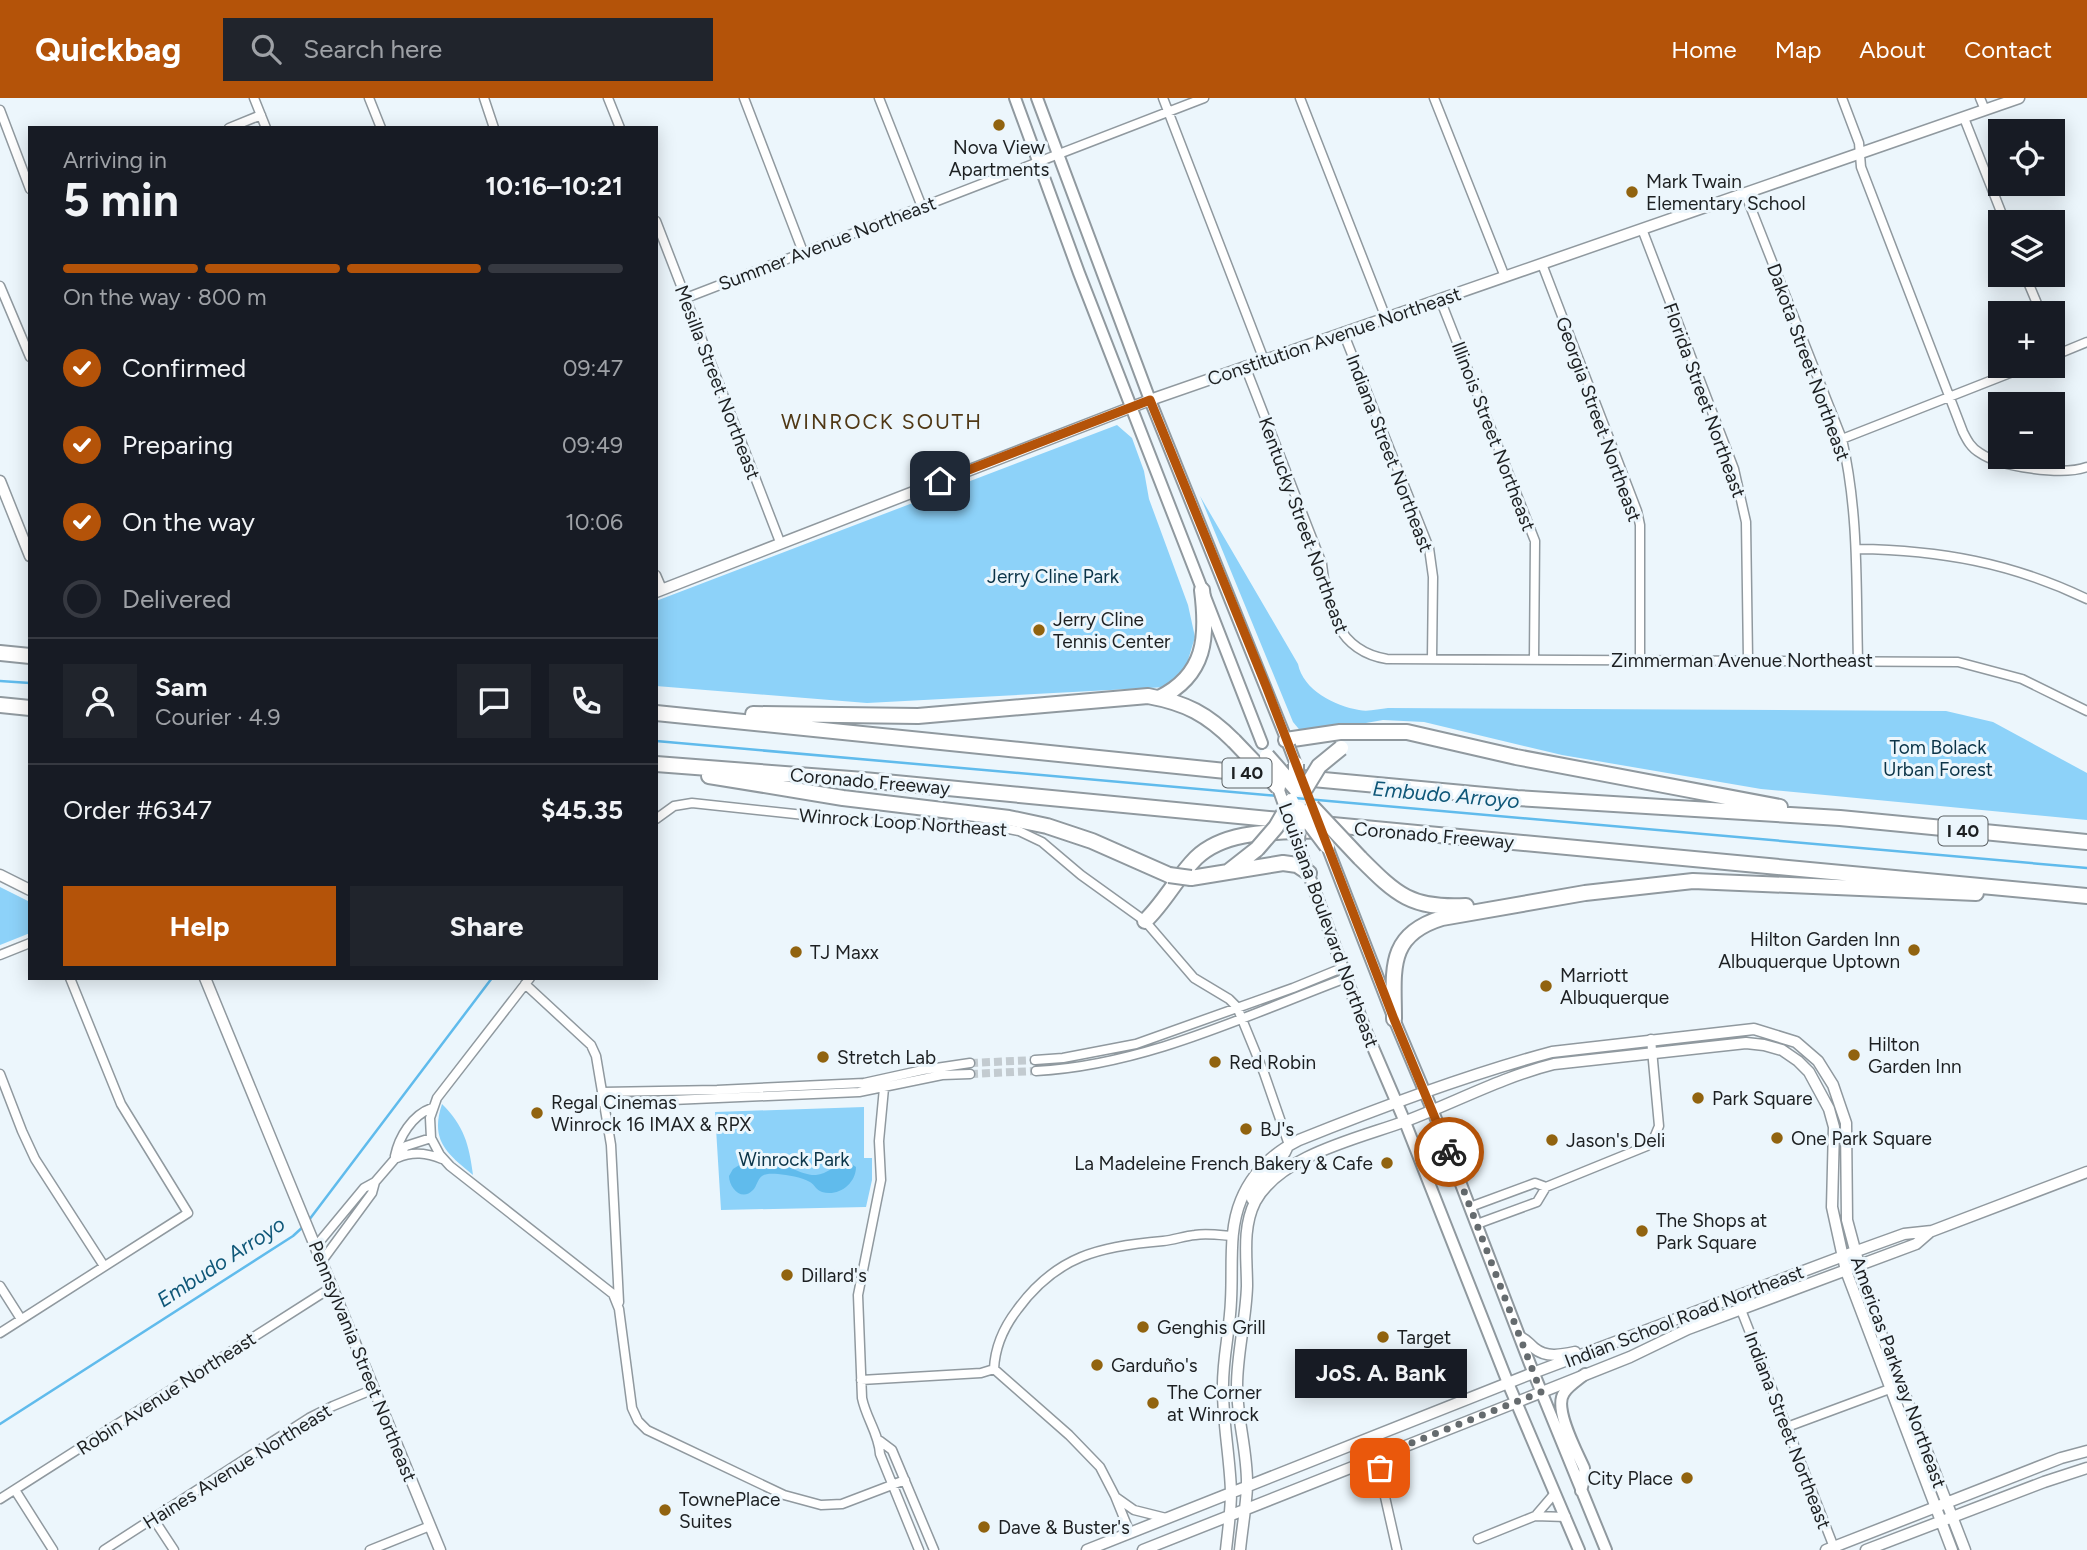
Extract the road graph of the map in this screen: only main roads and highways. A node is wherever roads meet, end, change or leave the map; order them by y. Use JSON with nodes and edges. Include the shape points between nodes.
{"nodes":[{"id":1,"x":1015,"y":98,"type":"edge"},
{"id":2,"x":1037,"y":98,"type":"edge"},
{"id":3,"x":1202,"y":590,"type":"junction"},
{"id":4,"x":0,"y":653,"type":"edge"},
{"id":5,"x":28,"y":656,"type":"edge"},
{"id":6,"x":1159,"y":698,"type":"junction"},
{"id":7,"x":0,"y":705,"type":"edge"},
{"id":8,"x":28,"y":708,"type":"edge"},
{"id":9,"x":658,"y":713,"type":"edge"},
{"id":10,"x":675,"y":715,"type":"junction"},
{"id":11,"x":1377,"y":732,"type":"junction"},
{"id":12,"x":1287,"y":743,"type":"junction"},
{"id":13,"x":1265,"y":750,"type":"junction"},
{"id":14,"x":1296,"y":764,"type":"joint"},
{"id":15,"x":658,"y":766,"type":"edge"},
{"id":16,"x":658,"y":766,"type":"edge"},
{"id":17,"x":1278,"y":788,"type":"junction"},
{"id":18,"x":1299,"y":800,"type":"junction"},
{"id":19,"x":1840,"y":818,"type":"junction"},
{"id":20,"x":1357,"y":828,"type":"junction"},
{"id":21,"x":2087,"y":842,"type":"edge"},
{"id":22,"x":1299,"y":847,"type":"joint"},
{"id":23,"x":1329,"y":850,"type":"joint"},
{"id":24,"x":1227,"y":872,"type":"junction"},
{"id":25,"x":1309,"y":873,"type":"junction"},
{"id":26,"x":2035,"y":892,"type":"junction"},
{"id":27,"x":2087,"y":897,"type":"edge"},
{"id":28,"x":1499,"y":906,"type":"junction"},
{"id":29,"x":1145,"y":921,"type":"road end"},
{"id":30,"x":1394,"y":1019,"type":"junction"},
{"id":31,"x":1585,"y":1374,"type":"road end"},
{"id":32,"x":1581,"y":1491,"type":"junction"},
{"id":33,"x":1579,"y":1550,"type":"edge"},
{"id":34,"x":1606,"y":1550,"type":"edge"}],
"edges":[{"from":1,"to":3,"type":"main road","name":"Louisiana Boulevard Northeast"},
{"from":2,"to":12,"type":"main road","via":[[1150,400]]},
{"from":3,"to":6,"type":"highway","via":[[1206,623],[1198,660],[1183,682]]},
{"from":3,"to":13,"type":"main road","name":"Louisiana Boulevard Northeast"},
{"from":4,"to":5,"type":"highway"},
{"from":6,"to":10,"type":"highway","via":[[1133,696],[918,716]]},
{"from":6,"to":17,"type":"highway","bridge":true,"via":[[1184,704],[1217,725]]},
{"from":7,"to":8,"type":"highway"},
{"from":9,"to":10,"type":"highway","number":"I 40"},
{"from":10,"to":19,"type":"highway","number":"I 40","via":[[1517,798]]},
{"from":11,"to":12,"type":"highway","via":[[1340,732]]},
{"from":11,"to":18,"type":"highway","bridge":true,"via":[[1341,748],[1318,766]]},
{"from":11,"to":19,"type":"highway","via":[[1419,734],[1516,758]]},
{"from":12,"to":14,"type":"main road","bridge":true},
{"from":13,"to":17,"type":"main road","name":"Louisiana Boulevard Northeast","bridge":true},
{"from":13,"to":18,"type":"highway","bridge":true},
{"from":14,"to":18,"type":"highway","bridge":true},
{"from":15,"to":20,"type":"highway","name":"Coronado Freeway","number":"I 40","via":[[864,780]]},
{"from":16,"to":24,"type":"highway","bridge":true,"via":[[1047,826],[1169,876],[1191,878]]},
{"from":17,"to":18,"type":"highway","bridge":true},
{"from":18,"to":22,"type":"highway","bridge":true},
{"from":18,"to":23,"type":"highway","bridge":true},
{"from":18,"to":24,"type":"highway","bridge":true,"via":[[1269,837]]},
{"from":18,"to":28,"type":"highway","bridge":true,"via":[[1406,898],[1434,906]]},
{"from":19,"to":21,"type":"highway","number":"I 40"},
{"from":20,"to":26,"type":"highway","name":"Coronado Freeway","number":"I 40"},
{"from":20,"to":29,"type":"highway","via":[[1261,834],[1221,842],[1196,859]]},
{"from":22,"to":25,"type":"main road","name":"Louisiana Boulevard Northeast"},
{"from":23,"to":30,"type":"main road","name":"Louisiana Boulevard Northeast"},
{"from":24,"to":25,"type":"highway","via":[[1291,863]]},
{"from":25,"to":33,"type":"main road","name":"Louisiana Boulevard Northeast","via":[[1344,973]]},
{"from":26,"to":27,"type":"highway","name":"Coronado Freeway","number":"I 40"},
{"from":26,"to":28,"type":"highway","via":[[1957,894],[1693,881]]},
{"from":28,"to":30,"type":"highway","via":[[1442,918],[1413,932],[1394,962]]},
{"from":30,"to":32,"type":"main road","name":"Louisiana Boulevard Northeast"},
{"from":31,"to":32,"type":"main road","via":[[1563,1394],[1560,1404],[1584,1468]]},
{"from":32,"to":34,"type":"main road","name":"Louisiana Boulevard Northeast"}]}
